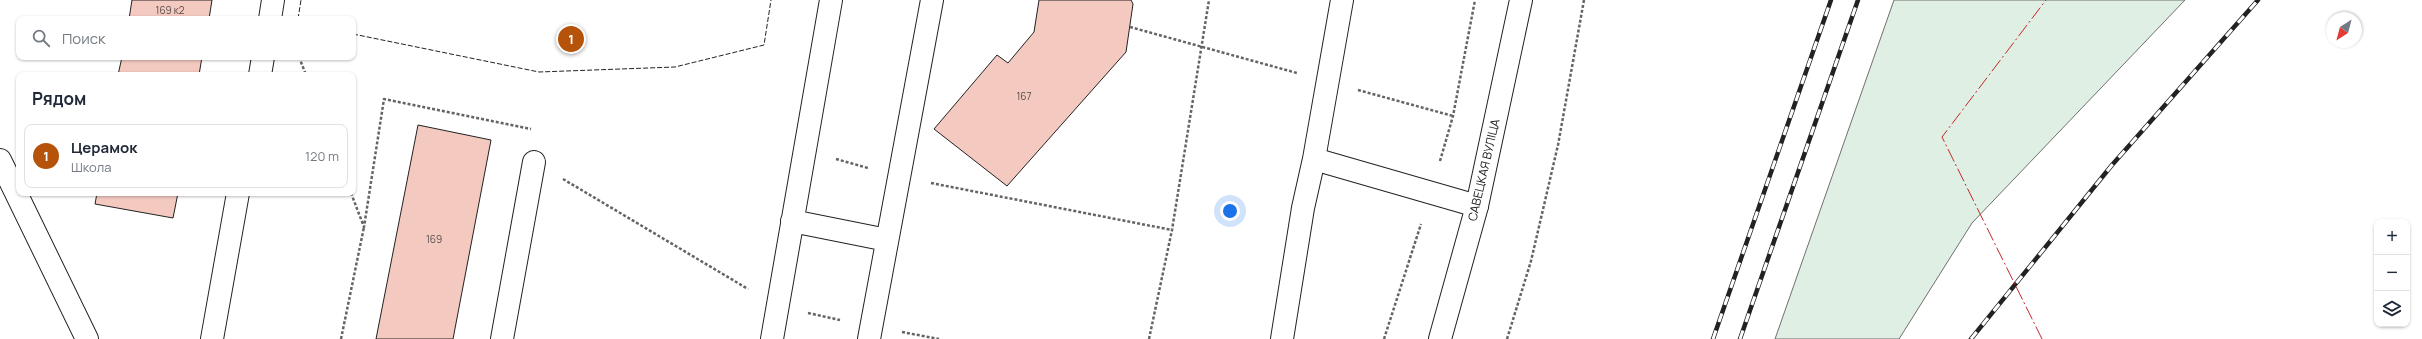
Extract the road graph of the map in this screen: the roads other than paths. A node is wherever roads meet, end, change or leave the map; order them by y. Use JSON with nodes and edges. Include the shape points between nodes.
{"nodes":[{"id":1,"x":273,"y":0,"type":"edge"},
{"id":2,"x":831,"y":0,"type":"edge"},
{"id":3,"x":932,"y":0,"type":"edge"},
{"id":4,"x":1342,"y":0,"type":"edge"},
{"id":5,"x":1521,"y":0,"type":"edge"},
{"id":6,"x":270,"y":16,"type":"edge"},
{"id":7,"x":262,"y":60,"type":"edge"},
{"id":8,"x":260,"y":72,"type":"edge"},
{"id":9,"x":1314,"y":158,"type":"junction"},
{"id":10,"x":0,"y":160,"type":"edge"},
{"id":11,"x":534,"y":162,"type":"road end"},
{"id":12,"x":16,"y":193,"type":"edge"},
{"id":13,"x":17,"y":196,"type":"edge"},
{"id":14,"x":237,"y":196,"type":"edge"},
{"id":15,"x":1477,"y":206,"type":"junction"},
{"id":16,"x":792,"y":222,"type":"junction"},
{"id":17,"x":887,"y":240,"type":"junction"},
{"id":18,"x":87,"y":339,"type":"edge"},
{"id":19,"x":212,"y":339,"type":"edge"},
{"id":20,"x":502,"y":339,"type":"edge"},
{"id":21,"x":772,"y":339,"type":"edge"},
{"id":22,"x":869,"y":339,"type":"edge"},
{"id":23,"x":1282,"y":339,"type":"edge"},
{"id":24,"x":1440,"y":339,"type":"edge"}],
"edges":[{"from":1,"to":6,"type":"main road"},
{"from":2,"to":16,"type":"main road"},
{"from":3,"to":17,"type":"main road"},
{"from":4,"to":9,"type":"main road"},
{"from":5,"to":15,"type":"main road","name":"САВЕЦКАЯ ВУЛІЦА"},
{"from":7,"to":8,"type":"main road"},
{"from":9,"to":15,"type":"main road"},
{"from":9,"to":23,"type":"main road","via":[[1303,208]]},
{"from":10,"to":12,"type":"main road"},
{"from":11,"to":20,"type":"main road"},
{"from":13,"to":18,"type":"main road"},
{"from":14,"to":19,"type":"main road"},
{"from":15,"to":24,"type":"main road","name":"САВЕЦКАЯ ВУЛІЦА"},
{"from":16,"to":17,"type":"main road"},
{"from":16,"to":21,"type":"main road"},
{"from":17,"to":22,"type":"main road"}]}
